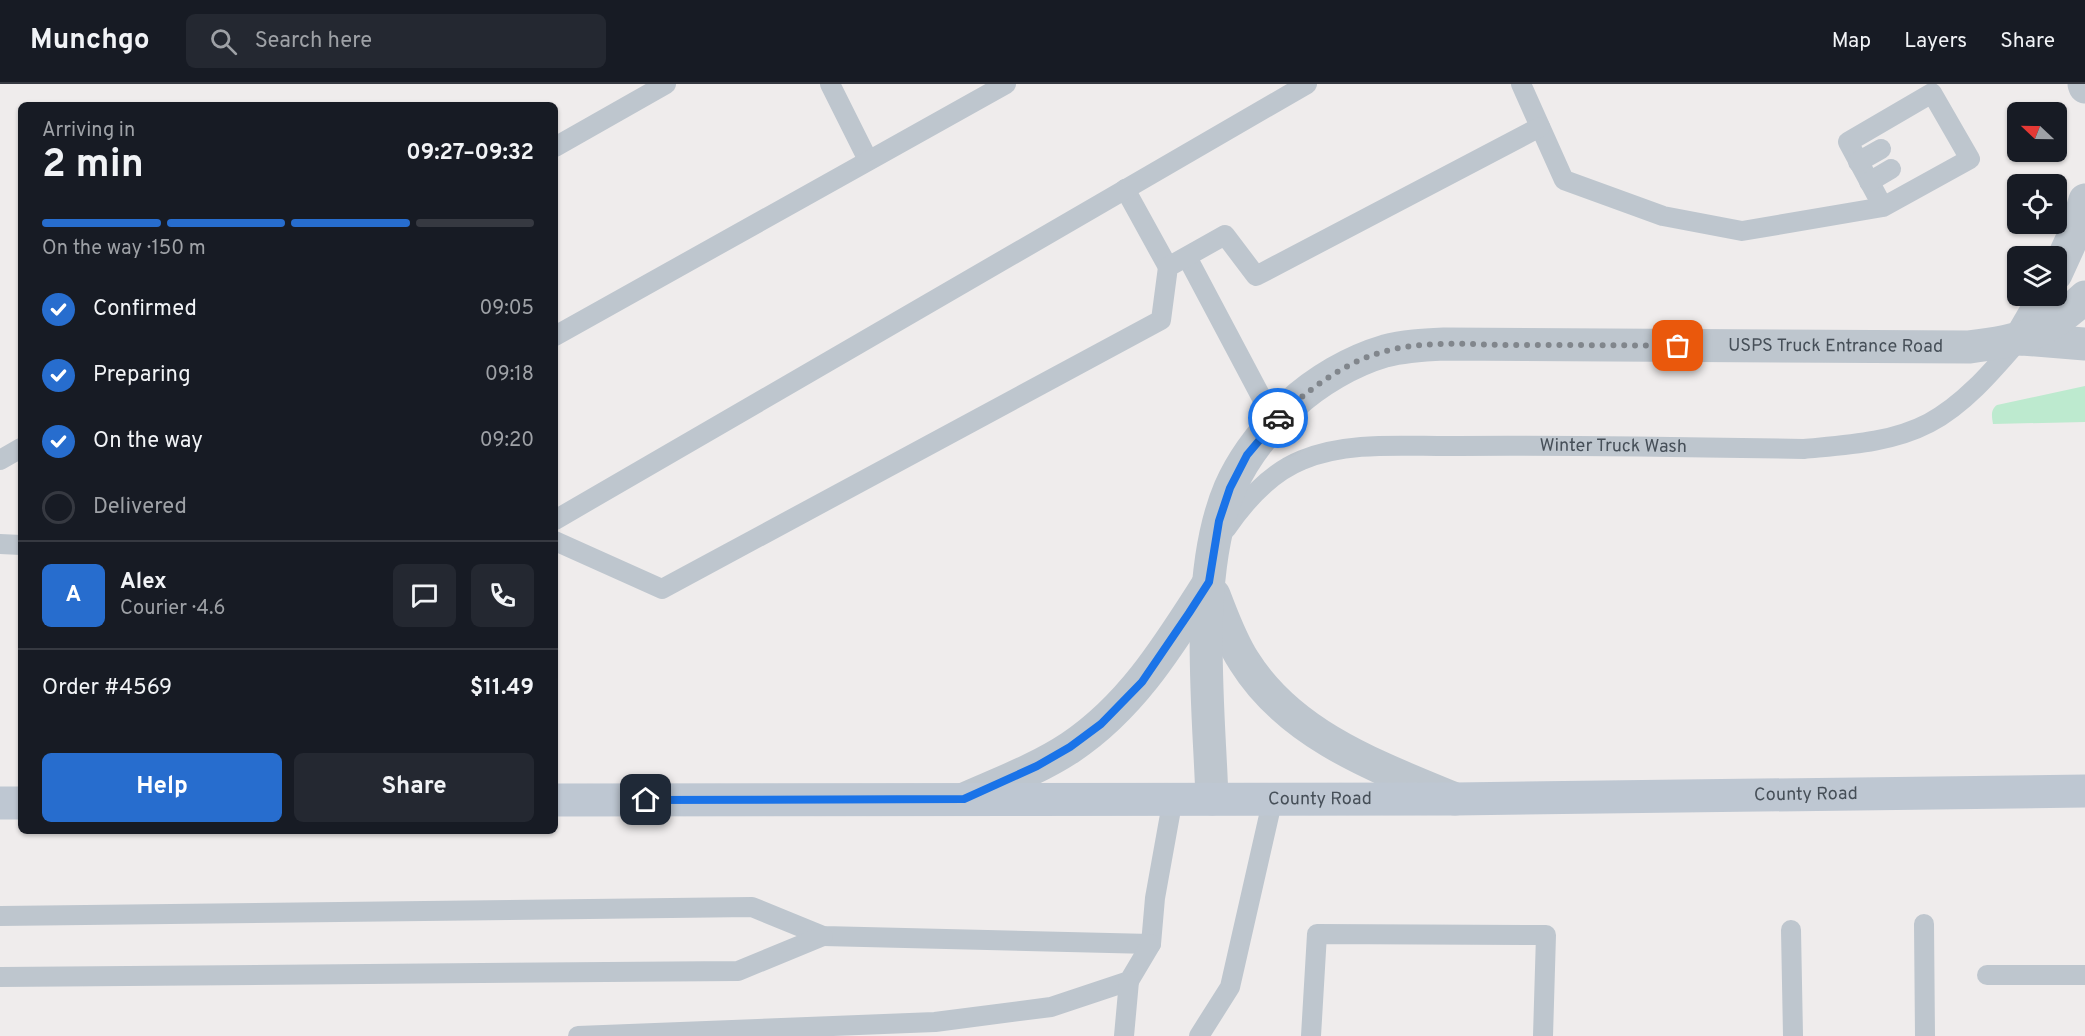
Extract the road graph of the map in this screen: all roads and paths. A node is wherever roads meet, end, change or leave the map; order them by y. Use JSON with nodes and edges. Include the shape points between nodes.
{"nodes":[{"id":1,"x":666,"y":84,"type":"edge"},
{"id":2,"x":830,"y":84,"type":"edge"},
{"id":3,"x":1006,"y":84,"type":"edge"},
{"id":4,"x":1307,"y":84,"type":"edge"},
{"id":5,"x":1521,"y":84,"type":"edge"},
{"id":6,"x":1540,"y":127,"type":"junction"},
{"id":7,"x":558,"y":145,"type":"edge"},
{"id":8,"x":1881,"y":149,"type":"dead end"},
{"id":9,"x":868,"y":160,"type":"junction"},
{"id":10,"x":1858,"y":162,"type":"junction"},
{"id":11,"x":1891,"y":169,"type":"dead end"},
{"id":12,"x":1869,"y":182,"type":"junction"},
{"id":13,"x":1125,"y":189,"type":"junction"},
{"id":14,"x":2085,"y":200,"type":"edge"},
{"id":15,"x":1883,"y":207,"type":"junction"},
{"id":16,"x":2067,"y":250,"type":"edge"},
{"id":17,"x":1187,"y":257,"type":"junction"},
{"id":18,"x":1168,"y":267,"type":"junction"},
{"id":19,"x":2085,"y":297,"type":"edge"},
{"id":20,"x":2039,"y":306,"type":"edge"},
{"id":21,"x":558,"y":334,"type":"edge"},
{"id":22,"x":2020,"y":339,"type":"junction"},
{"id":23,"x":2085,"y":344,"type":"edge"},
{"id":24,"x":1274,"y":421,"type":"junction"},
{"id":25,"x":18,"y":450,"type":"edge"},
{"id":26,"x":0,"y":460,"type":"edge"},
{"id":27,"x":558,"y":518,"type":"edge"},
{"id":28,"x":558,"y":542,"type":"edge"},
{"id":29,"x":0,"y":544,"type":"edge"},
{"id":30,"x":18,"y":545,"type":"edge"},
{"id":31,"x":1211,"y":567,"type":"junction"},
{"id":32,"x":2085,"y":791,"type":"edge"},
{"id":33,"x":1173,"y":798,"type":"junction"},
{"id":34,"x":1274,"y":798,"type":"junction"},
{"id":35,"x":964,"y":799,"type":"junction"},
{"id":36,"x":1212,"y":799,"type":"junction"},
{"id":37,"x":1455,"y":799,"type":"junction"},
{"id":38,"x":558,"y":800,"type":"edge"},
{"id":39,"x":0,"y":803,"type":"edge"},
{"id":40,"x":18,"y":803,"type":"edge"},
{"id":41,"x":0,"y":916,"type":"edge"},
{"id":42,"x":1924,"y":924,"type":"dead end"},
{"id":43,"x":1791,"y":930,"type":"dead end"},
{"id":44,"x":823,"y":936,"type":"junction"},
{"id":45,"x":1151,"y":944,"type":"junction"},
{"id":46,"x":1987,"y":975,"type":"dead end"},
{"id":47,"x":2085,"y":975,"type":"edge"},
{"id":48,"x":0,"y":977,"type":"edge"},
{"id":49,"x":1129,"y":981,"type":"junction"},
{"id":50,"x":578,"y":1036,"type":"edge"},
{"id":51,"x":1124,"y":1036,"type":"edge"},
{"id":52,"x":1199,"y":1036,"type":"edge"},
{"id":53,"x":1311,"y":1036,"type":"edge"},
{"id":54,"x":1543,"y":1036,"type":"edge"},
{"id":55,"x":1793,"y":1036,"type":"edge"},
{"id":56,"x":1925,"y":1036,"type":"edge"}],
"edges":[{"from":1,"to":7,"type":"lane"},
{"from":2,"to":9,"type":"lane"},
{"from":3,"to":9,"type":"lane"},
{"from":4,"to":13,"type":"lane"},
{"from":5,"to":6,"type":"lane"},
{"from":6,"to":15,"type":"lane","via":[[1564,180],[1663,216],[1742,231]]},
{"from":6,"to":17,"type":"lane","via":[[1256,276],[1225,235]]},
{"from":8,"to":10,"type":"lane"},
{"from":9,"to":21,"type":"lane"},
{"from":10,"to":12,"type":"lane"},
{"from":10,"to":15,"type":"lane","via":[[1848,142],[1932,93],[1937,115],[1949,136],[1970,159]]},
{"from":11,"to":12,"type":"lane"},
{"from":12,"to":15,"type":"lane"},
{"from":13,"to":18,"type":"lane"},
{"from":13,"to":27,"type":"lane"},
{"from":14,"to":16,"type":"street"},
{"from":17,"to":18,"type":"lane"},
{"from":17,"to":24,"type":"lane"},
{"from":18,"to":28,"type":"lane","via":[[1161,320],[662,590]]},
{"from":19,"to":22,"type":"street","name":"USPS Truck Entrance Road","via":[[2055,322]]},
{"from":20,"to":22,"type":"street"},
{"from":22,"to":23,"type":"street","name":"USPS Truck Entrance Road"},
{"from":22,"to":24,"type":"street","name":"USPS Truck Entrance Road","via":[[1943,348],[1417,346],[1359,361],[1302,396]]},
{"from":22,"to":31,"type":"lane","name":"Winter Truck Wash","via":[[1962,400],[1929,423],[1892,437],[1849,445],[1354,447],[1322,453],[1283,470],[1238,510],[1222,534]]},
{"from":24,"to":31,"type":"street","name":"USPS Truck Entrance Road","via":[[1247,455],[1230,488]]},
{"from":25,"to":26,"type":"lane"},
{"from":29,"to":30,"type":"lane"},
{"from":31,"to":35,"type":"street","via":[[1149,673],[1101,724],[1037,766]]},
{"from":31,"to":36,"type":"street","name":"USPS Truck Entrance Road","via":[[1207,650]]},
{"from":31,"to":37,"type":"street","via":[[1231,639],[1259,683],[1281,705],[1329,741]]},
{"from":32,"to":37,"type":"main road","name":"County Road"},
{"from":33,"to":35,"type":"main road","name":"County Road"},
{"from":33,"to":36,"type":"main road","name":"County Road"},
{"from":33,"to":45,"type":"lane"},
{"from":34,"to":36,"type":"main road","name":"County Road"},
{"from":34,"to":37,"type":"main road","name":"County Road"},
{"from":34,"to":52,"type":"lane","via":[[1230,987]]},
{"from":35,"to":38,"type":"main road","name":"County Road"},
{"from":39,"to":40,"type":"main road"},
{"from":41,"to":44,"type":"lane","via":[[752,907]]},
{"from":42,"to":56,"type":"lane"},
{"from":43,"to":55,"type":"lane"},
{"from":44,"to":45,"type":"lane"},
{"from":44,"to":48,"type":"lane","via":[[738,971]]},
{"from":45,"to":49,"type":"lane"},
{"from":46,"to":47,"type":"lane"},
{"from":49,"to":50,"type":"lane","via":[[1051,1007],[935,1022]]},
{"from":49,"to":51,"type":"lane"},
{"from":53,"to":54,"type":"lane","via":[[1317,934],[1546,935]]}]}
